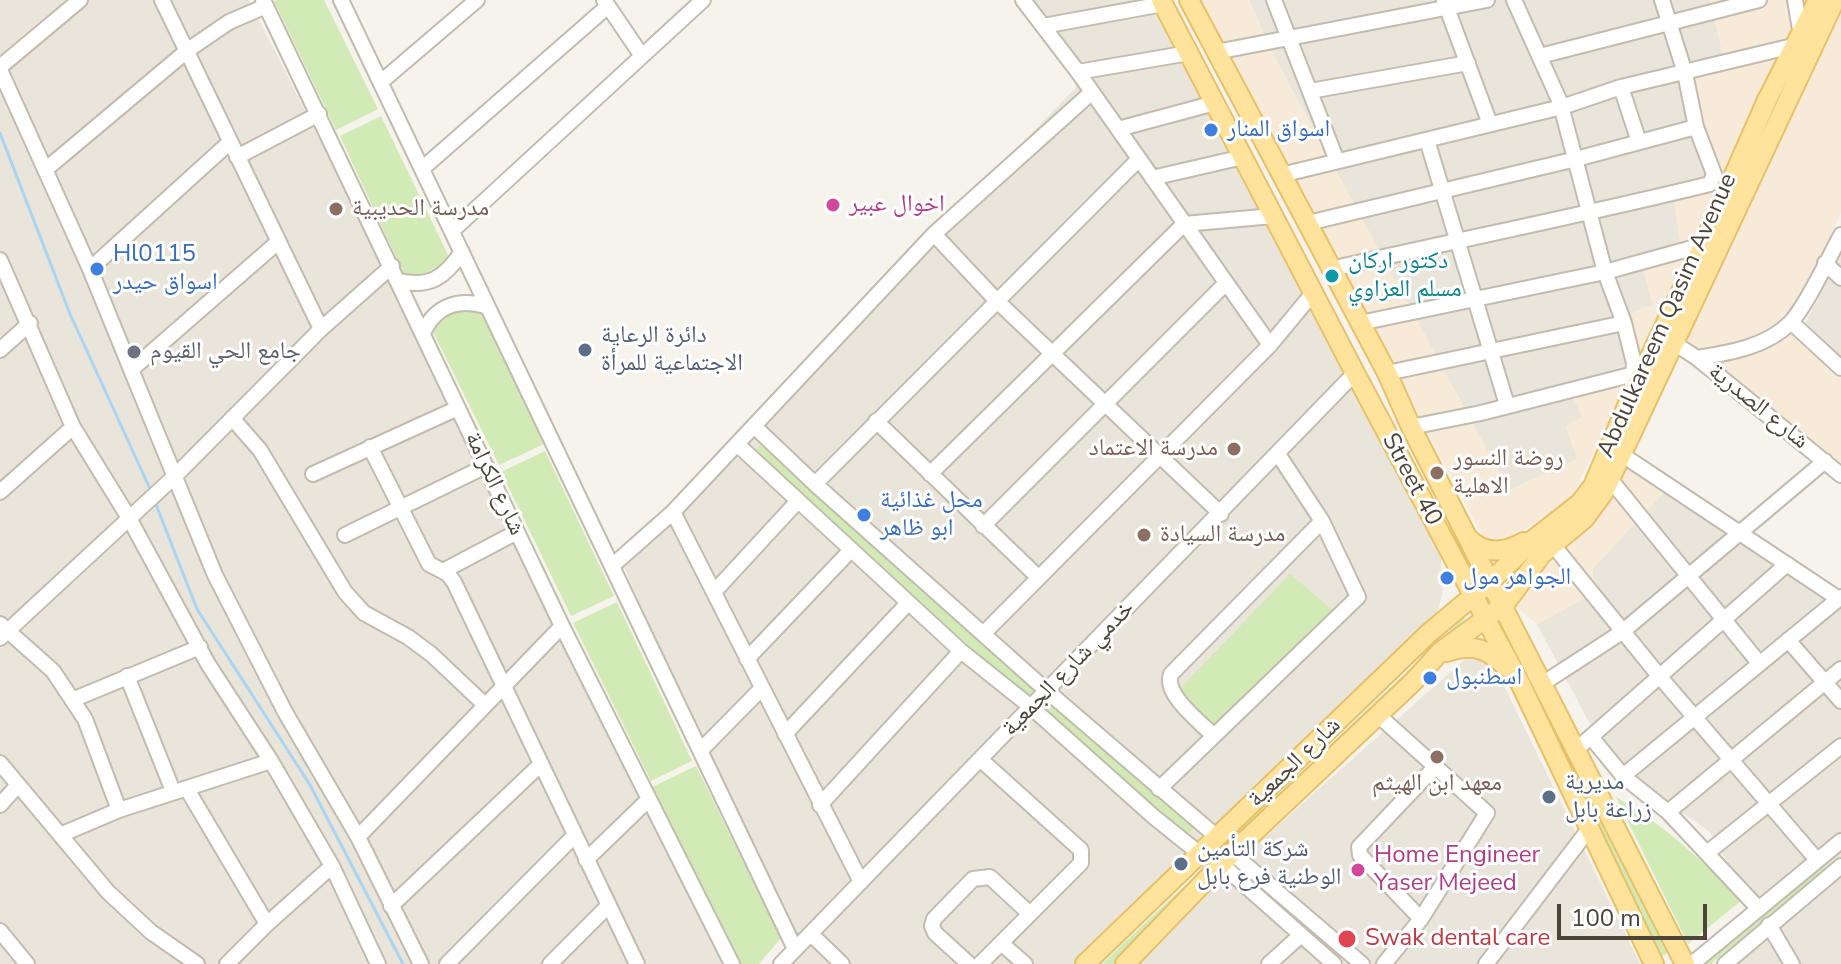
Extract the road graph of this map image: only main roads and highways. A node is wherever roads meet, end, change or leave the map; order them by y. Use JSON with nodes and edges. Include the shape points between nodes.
{"nodes":[{"id":1,"x":1189,"y":0,"type":"edge"},
{"id":2,"x":1818,"y":0,"type":"edge"},
{"id":3,"x":1835,"y":0,"type":"edge"},
{"id":4,"x":1162,"y":2,"type":"edge"},
{"id":5,"x":1199,"y":18,"type":"junction"},
{"id":6,"x":1175,"y":27,"type":"junction"},
{"id":7,"x":1215,"y":49,"type":"junction"},
{"id":8,"x":1189,"y":54,"type":"junction"},
{"id":9,"x":1461,"y":526,"type":"junction"},
{"id":10,"x":1444,"y":543,"type":"junction"},
{"id":11,"x":1543,"y":546,"type":"junction"},
{"id":12,"x":1490,"y":582,"type":"junction"},
{"id":13,"x":1472,"y":596,"type":"junction"},
{"id":14,"x":1504,"y":605,"type":"junction"},
{"id":15,"x":1484,"y":619,"type":"junction"},
{"id":16,"x":1429,"y":633,"type":"junction"},
{"id":17,"x":1440,"y":652,"type":"junction"},
{"id":18,"x":1538,"y":676,"type":"junction"},
{"id":19,"x":1521,"y":685,"type":"junction"},
{"id":20,"x":1631,"y":860,"type":"junction"},
{"id":21,"x":1187,"y":867,"type":"junction"},
{"id":22,"x":1609,"y":871,"type":"junction"},
{"id":23,"x":1198,"y":887,"type":"junction"},
{"id":24,"x":1114,"y":937,"type":"junction"},
{"id":25,"x":1130,"y":960,"type":"edge"},
{"id":26,"x":1085,"y":964,"type":"edge"},
{"id":27,"x":1654,"y":964,"type":"edge"},
{"id":28,"x":1685,"y":964,"type":"edge"}],
"edges":[{"from":1,"to":5,"type":"main road","name":"Street 40"},
{"from":2,"to":11,"type":"main road","name":"Abdulkareem Qasim Avenue","via":[[1720,184],[1703,245],[1593,486]]},
{"from":3,"to":11,"type":"main road","name":"Abdulkareem Qasim Avenue","via":[[1610,479],[1591,512]]},
{"from":4,"to":6,"type":"main road","name":"Street 40"},
{"from":5,"to":6,"type":"main road","via":[[1187,29]]},
{"from":5,"to":7,"type":"main road","name":"Street 40"},
{"from":6,"to":8,"type":"main road","name":"Street 40"},
{"from":7,"to":8,"type":"main road","via":[[1201,45]]},
{"from":7,"to":9,"type":"main road","name":"Street 40","via":[[1387,373]]},
{"from":8,"to":10,"type":"main road","name":"Street 40"},
{"from":9,"to":11,"type":"main road","via":[[1475,545],[1490,551]]},
{"from":9,"to":12,"type":"main road","name":"Street 40"},
{"from":10,"to":13,"type":"main road","name":"Street 40"},
{"from":10,"to":16,"type":"main road","via":[[1453,589]]},
{"from":11,"to":12,"type":"main road","name":"Abdulkareem Qasim Avenue"},
{"from":11,"to":14,"type":"main road","name":"Abdulkareem Qasim Avenue"},
{"from":11,"to":18,"type":"main road","via":[[1520,611],[1522,636]]},
{"from":12,"to":13,"type":"main road","name":"Abdulkareem Qasim Avenue"},
{"from":12,"to":14,"type":"main road","name":"Street 40"},
{"from":13,"to":15,"type":"main road","name":"Street 40"},
{"from":13,"to":16,"type":"main road","name":"شارع الجمعية"},
{"from":14,"to":15,"type":"main road","name":"شارع الجمعية"},
{"from":14,"to":18,"type":"main road","name":"Street 40"},
{"from":15,"to":17,"type":"main road","name":"شارع الجمعية"},
{"from":15,"to":19,"type":"main road","name":"Street 40"},
{"from":16,"to":21,"type":"main road","name":"شارع الجمعية"},
{"from":17,"to":19,"type":"main road","via":[[1465,646],[1485,651]]},
{"from":17,"to":23,"type":"main road","name":"شارع الجمعية"},
{"from":18,"to":20,"type":"main road","name":"Street 40","via":[[1584,743]]},
{"from":19,"to":22,"type":"main road","name":"Street 40"},
{"from":20,"to":22,"type":"main road","via":[[1619,860]]},
{"from":20,"to":28,"type":"main road","name":"Street 40"},
{"from":21,"to":23,"type":"main road"},
{"from":21,"to":24,"type":"main road","name":"شارع الجمعية"},
{"from":22,"to":27,"type":"main road","name":"Street 40"},
{"from":23,"to":25,"type":"main road","name":"شارع الجمعية"},
{"from":24,"to":25,"type":"main road"},
{"from":24,"to":26,"type":"main road","name":"شارع الجمعية"}]}
